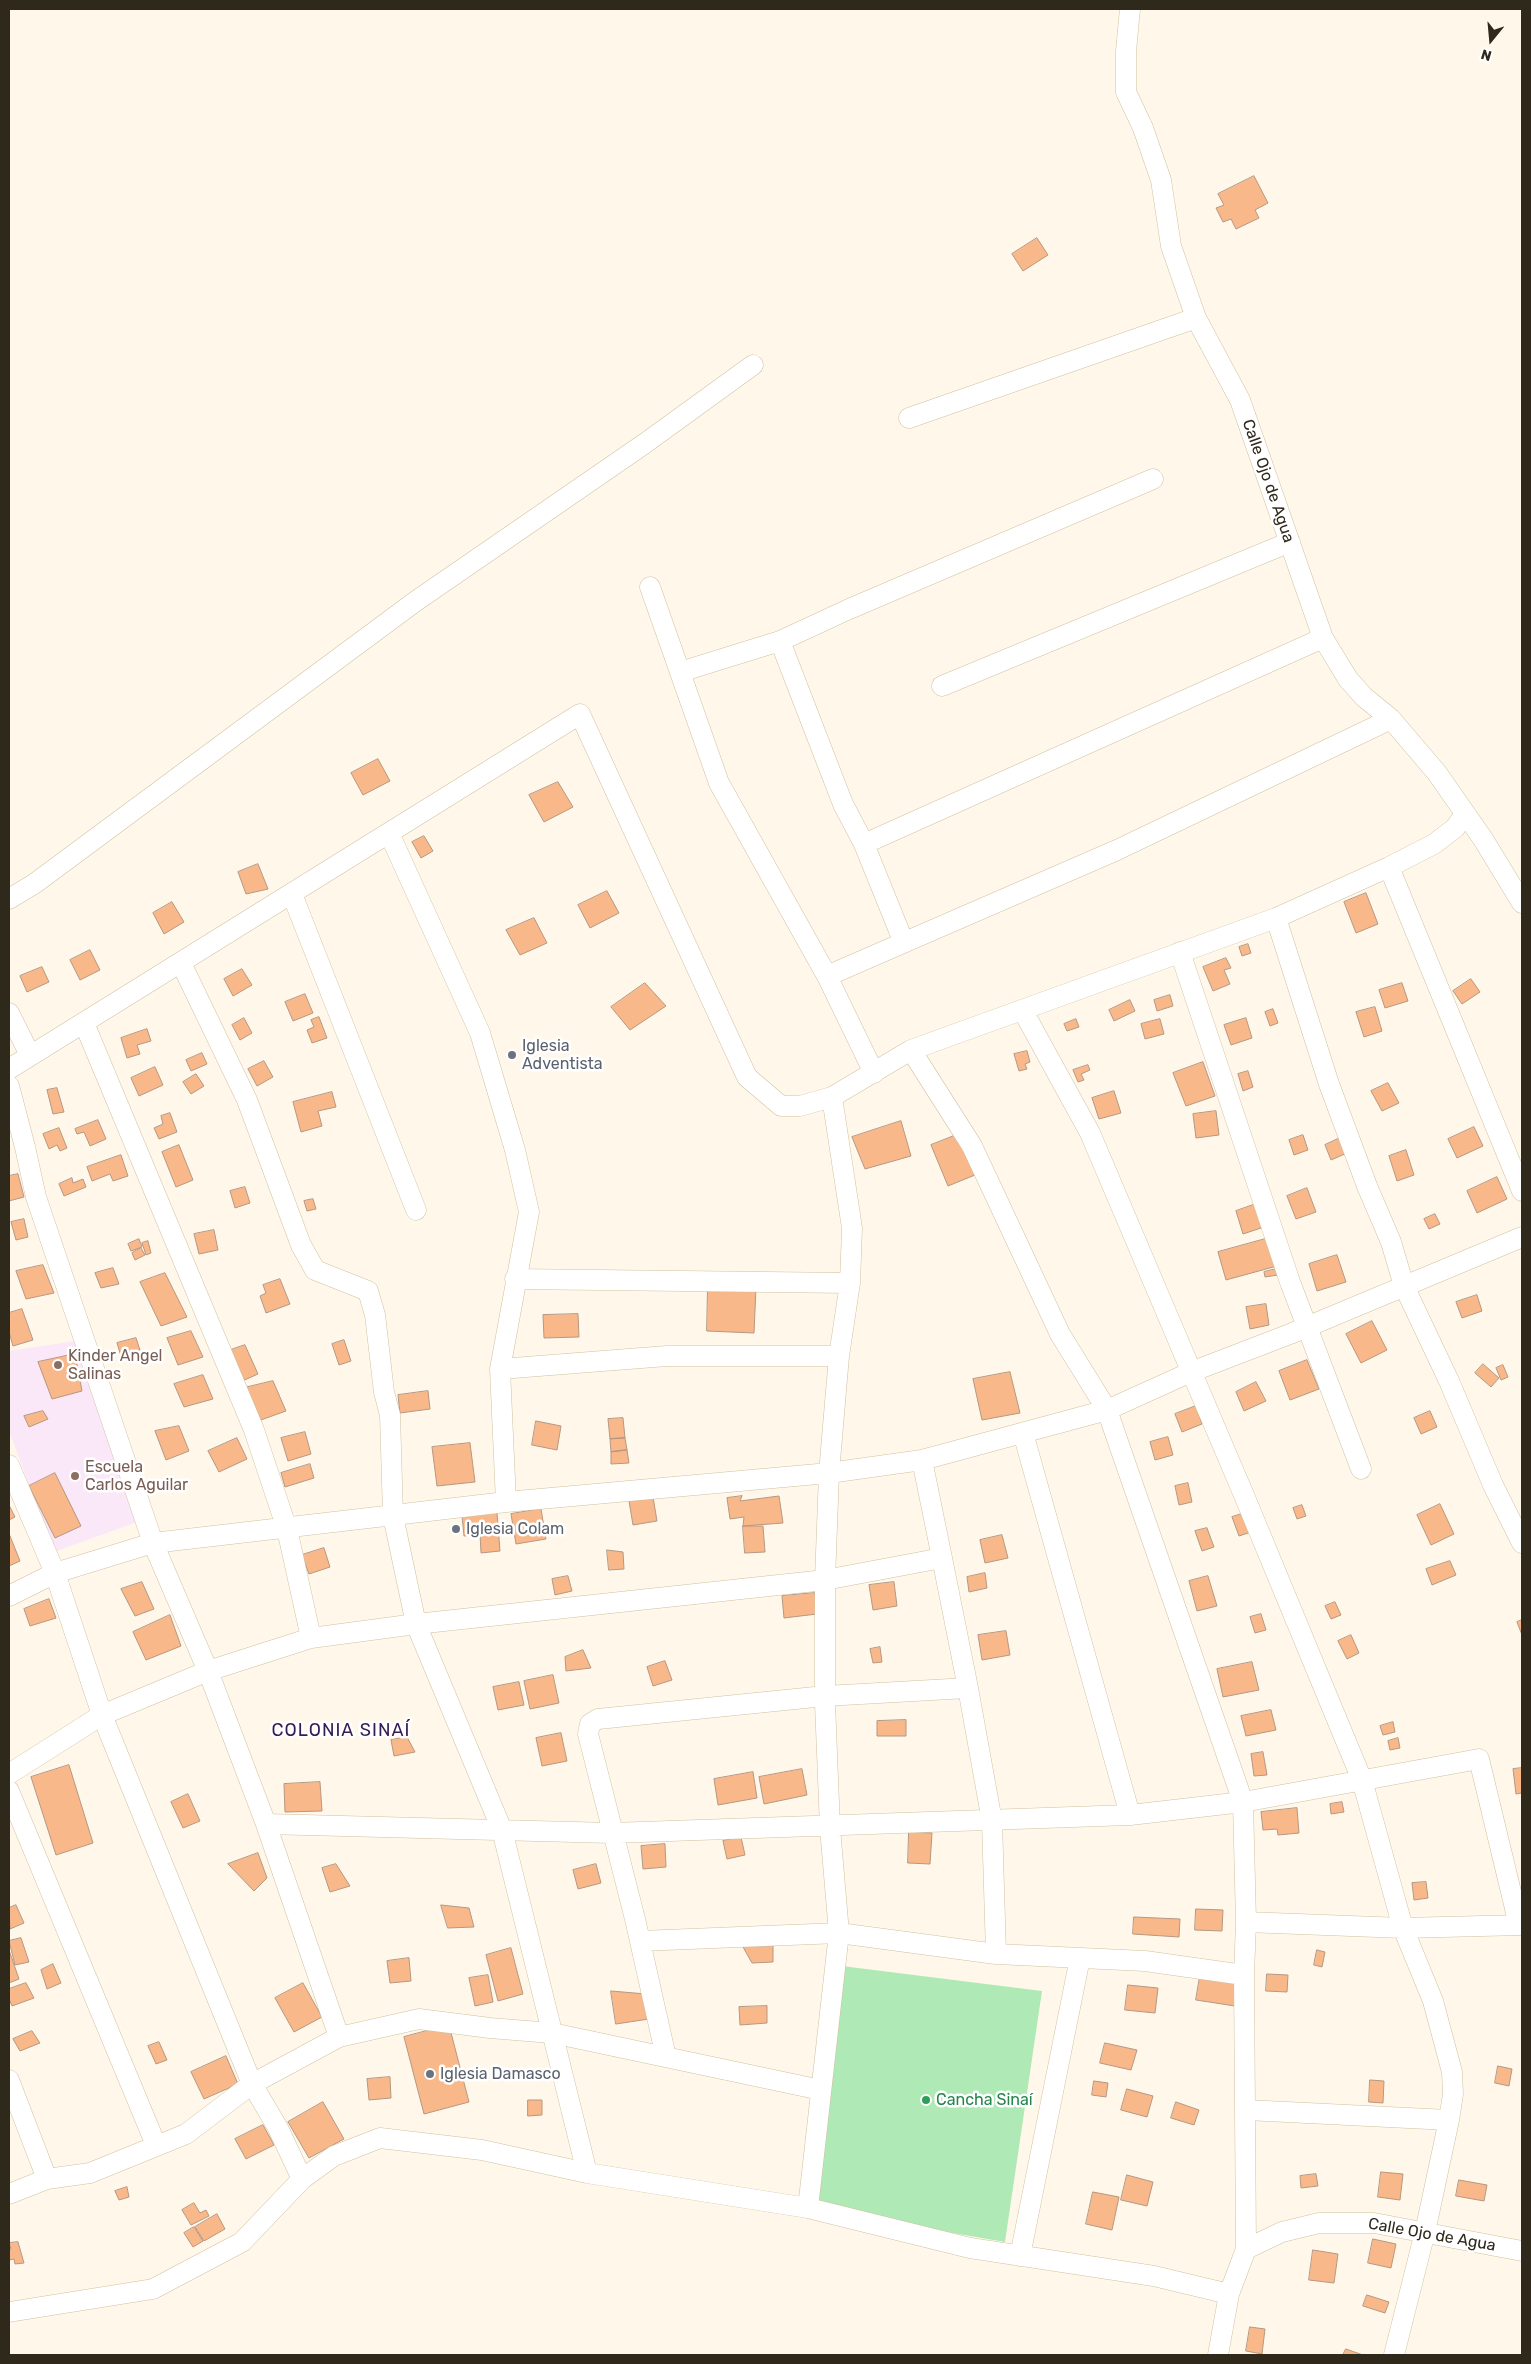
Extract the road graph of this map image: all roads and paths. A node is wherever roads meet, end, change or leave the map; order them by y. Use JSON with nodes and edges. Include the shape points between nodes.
{"nodes":[{"id":1,"x":1130,"y":9,"type":"edge"},
{"id":2,"x":1196,"y":318,"type":"junction"},
{"id":3,"x":753,"y":365,"type":"dead end"},
{"id":4,"x":909,"y":418,"type":"dead end"},
{"id":5,"x":1153,"y":479,"type":"dead end"},
{"id":6,"x":1290,"y":542,"type":"junction"},
{"id":7,"x":650,"y":587,"type":"dead end"},
{"id":8,"x":1323,"y":638,"type":"junction"},
{"id":9,"x":780,"y":641,"type":"junction"},
{"id":10,"x":680,"y":672,"type":"junction"},
{"id":11,"x":942,"y":686,"type":"dead end"},
{"id":12,"x":1391,"y":719,"type":"junction"},
{"id":13,"x":1465,"y":814,"type":"junction"},
{"id":14,"x":389,"y":833,"type":"junction"},
{"id":15,"x":864,"y":844,"type":"junction"},
{"id":16,"x":1389,"y":867,"type":"junction"},
{"id":17,"x":292,"y":894,"type":"junction"},
{"id":18,"x":9,"y":899,"type":"edge"},
{"id":19,"x":1522,"y":903,"type":"edge"},
{"id":20,"x":1276,"y":918,"type":"junction"},
{"id":21,"x":904,"y":943,"type":"junction"},
{"id":22,"x":1180,"y":952,"type":"junction"},
{"id":23,"x":181,"y":963,"type":"junction"},
{"id":24,"x":828,"y":976,"type":"junction"},
{"id":25,"x":1023,"y":1011,"type":"junction"},
{"id":26,"x":9,"y":1013,"type":"edge"},
{"id":27,"x":84,"y":1022,"type":"junction"},
{"id":28,"x":911,"y":1050,"type":"junction"},
{"id":29,"x":30,"y":1055,"type":"junction"},
{"id":30,"x":9,"y":1069,"type":"edge"},
{"id":31,"x":874,"y":1072,"type":"junction"},
{"id":32,"x":9,"y":1086,"type":"edge"},
{"id":33,"x":832,"y":1097,"type":"junction"},
{"id":34,"x":1522,"y":1191,"type":"edge"},
{"id":35,"x":416,"y":1210,"type":"dead end"},
{"id":36,"x":1522,"y":1236,"type":"edge"},
{"id":37,"x":515,"y":1279,"type":"junction"},
{"id":38,"x":850,"y":1283,"type":"junction"},
{"id":39,"x":1404,"y":1286,"type":"junction"},
{"id":40,"x":1308,"y":1327,"type":"junction"},
{"id":41,"x":839,"y":1356,"type":"junction"},
{"id":42,"x":500,"y":1370,"type":"junction"},
{"id":43,"x":1191,"y":1372,"type":"junction"},
{"id":44,"x":1107,"y":1410,"type":"junction"},
{"id":45,"x":1023,"y":1433,"type":"junction"},
{"id":46,"x":922,"y":1460,"type":"junction"},
{"id":47,"x":9,"y":1465,"type":"edge"},
{"id":48,"x":1361,"y":1469,"type":"dead end"},
{"id":49,"x":829,"y":1473,"type":"junction"},
{"id":50,"x":506,"y":1502,"type":"junction"},
{"id":51,"x":393,"y":1516,"type":"junction"},
{"id":52,"x":287,"y":1529,"type":"junction"},
{"id":53,"x":153,"y":1543,"type":"junction"},
{"id":54,"x":1522,"y":1543,"type":"edge"},
{"id":55,"x":942,"y":1558,"type":"junction"},
{"id":56,"x":55,"y":1573,"type":"junction"},
{"id":57,"x":825,"y":1580,"type":"junction"},
{"id":58,"x":9,"y":1596,"type":"edge"},
{"id":59,"x":416,"y":1624,"type":"junction"},
{"id":60,"x":311,"y":1638,"type":"junction"},
{"id":61,"x":208,"y":1671,"type":"junction"},
{"id":62,"x":968,"y":1688,"type":"junction"},
{"id":63,"x":825,"y":1696,"type":"junction"},
{"id":64,"x":102,"y":1715,"type":"junction"},
{"id":65,"x":9,"y":1774,"type":"edge"},
{"id":66,"x":1362,"y":1780,"type":"junction"},
{"id":67,"x":9,"y":1791,"type":"edge"},
{"id":68,"x":1243,"y":1802,"type":"junction"},
{"id":69,"x":1130,"y":1815,"type":"junction"},
{"id":70,"x":992,"y":1821,"type":"junction"},
{"id":71,"x":266,"y":1824,"type":"junction"},
{"id":72,"x":830,"y":1828,"type":"junction"},
{"id":73,"x":502,"y":1830,"type":"junction"},
{"id":74,"x":612,"y":1834,"type":"junction"},
{"id":75,"x":1246,"y":1922,"type":"junction"},
{"id":76,"x":1521,"y":1925,"type":"edge"},
{"id":77,"x":1403,"y":1928,"type":"junction"},
{"id":78,"x":839,"y":1933,"type":"junction"},
{"id":79,"x":640,"y":1941,"type":"junction"},
{"id":80,"x":996,"y":1954,"type":"junction"},
{"id":81,"x":1080,"y":1958,"type":"junction"},
{"id":82,"x":1244,"y":1975,"type":"junction"},
{"id":83,"x":552,"y":2033,"type":"junction"},
{"id":84,"x":339,"y":2037,"type":"junction"},
{"id":85,"x":666,"y":2057,"type":"junction"},
{"id":86,"x":9,"y":2080,"type":"edge"},
{"id":87,"x":252,"y":2084,"type":"junction"},
{"id":88,"x":821,"y":2090,"type":"junction"},
{"id":89,"x":1246,"y":2110,"type":"junction"},
{"id":90,"x":1449,"y":2120,"type":"junction"},
{"id":91,"x":156,"y":2145,"type":"junction"},
{"id":92,"x":587,"y":2173,"type":"junction"},
{"id":93,"x":47,"y":2179,"type":"junction"},
{"id":94,"x":302,"y":2179,"type":"junction"},
{"id":95,"x":9,"y":2194,"type":"edge"},
{"id":96,"x":808,"y":2208,"type":"junction"},
{"id":97,"x":1425,"y":2232,"type":"junction"},
{"id":98,"x":1246,"y":2249,"type":"junction"},
{"id":99,"x":1522,"y":2251,"type":"edge"},
{"id":100,"x":1020,"y":2256,"type":"junction"},
{"id":101,"x":1229,"y":2294,"type":"junction"},
{"id":102,"x":9,"y":2312,"type":"edge"},
{"id":103,"x":1218,"y":2355,"type":"edge"},
{"id":104,"x":1394,"y":2355,"type":"edge"}],
"edges":[{"from":1,"to":2,"type":"street","name":"Calle Ojo de Agua","via":[[1126,92],[1161,180],[1171,246]]},
{"from":2,"to":4,"type":"street"},
{"from":2,"to":6,"type":"street","name":"Calle Ojo de Agua","via":[[1240,400]]},
{"from":3,"to":18,"type":"street","via":[[416,601]]},
{"from":5,"to":9,"type":"street"},
{"from":6,"to":8,"type":"street","name":"Calle Ojo de Agua"},
{"from":6,"to":11,"type":"street"},
{"from":7,"to":10,"type":"street"},
{"from":8,"to":12,"type":"street","name":"Calle Ojo de Agua","via":[[1348,679]]},
{"from":8,"to":15,"type":"street"},
{"from":9,"to":10,"type":"street"},
{"from":9,"to":15,"type":"street","via":[[843,804]]},
{"from":10,"to":24,"type":"street","via":[[719,782]]},
{"from":12,"to":13,"type":"street","name":"Calle Ojo de Agua","via":[[1437,773]]},
{"from":12,"to":21,"type":"street","via":[[1117,850]]},
{"from":13,"to":16,"type":"street","via":[[1455,828],[1434,844]]},
{"from":13,"to":19,"type":"street","name":"Calle Ojo de Agua"},
{"from":14,"to":17,"type":"street"},
{"from":14,"to":33,"type":"street","via":[[580,714],[747,1078],[781,1106],[800,1106]]},
{"from":14,"to":37,"type":"street","via":[[480,1033],[515,1150],[529,1212]]},
{"from":15,"to":21,"type":"street"},
{"from":16,"to":20,"type":"street"},
{"from":16,"to":34,"type":"street"},
{"from":17,"to":23,"type":"street"},
{"from":17,"to":35,"type":"street"},
{"from":20,"to":22,"type":"street"},
{"from":20,"to":39,"type":"street","via":[[1329,1084],[1391,1242]]},
{"from":21,"to":24,"type":"street"},
{"from":22,"to":25,"type":"street"},
{"from":22,"to":40,"type":"street"},
{"from":23,"to":27,"type":"street"},
{"from":23,"to":51,"type":"street","via":[[247,1100],[301,1245],[315,1270],[368,1291],[390,1415]]},
{"from":24,"to":31,"type":"street"},
{"from":25,"to":28,"type":"street"},
{"from":25,"to":43,"type":"street","via":[[1090,1133]]},
{"from":26,"to":29,"type":"street"},
{"from":27,"to":29,"type":"street"},
{"from":27,"to":52,"type":"street","via":[[254,1430]]},
{"from":28,"to":31,"type":"street"},
{"from":28,"to":44,"type":"street","via":[[972,1146],[1060,1334]]},
{"from":29,"to":30,"type":"street"},
{"from":31,"to":33,"type":"street"},
{"from":32,"to":53,"type":"street","via":[[36,1197]]},
{"from":33,"to":38,"type":"street","via":[[852,1228]]},
{"from":36,"to":39,"type":"street"},
{"from":37,"to":38,"type":"street"},
{"from":37,"to":42,"type":"street"},
{"from":38,"to":41,"type":"street"},
{"from":39,"to":40,"type":"street"},
{"from":39,"to":54,"type":"street"},
{"from":40,"to":43,"type":"street"},
{"from":40,"to":48,"type":"street"},
{"from":41,"to":42,"type":"street","via":[[667,1356]]},
{"from":41,"to":49,"type":"street"},
{"from":42,"to":50,"type":"street"},
{"from":43,"to":44,"type":"street"},
{"from":43,"to":66,"type":"street"},
{"from":44,"to":45,"type":"street"},
{"from":44,"to":68,"type":"street"},
{"from":45,"to":46,"type":"street"},
{"from":45,"to":69,"type":"street"},
{"from":46,"to":49,"type":"street"},
{"from":46,"to":55,"type":"street"},
{"from":47,"to":56,"type":"street"},
{"from":49,"to":50,"type":"street"},
{"from":49,"to":57,"type":"street"},
{"from":50,"to":51,"type":"street"},
{"from":51,"to":52,"type":"street"},
{"from":51,"to":59,"type":"street"},
{"from":52,"to":53,"type":"street"},
{"from":52,"to":60,"type":"street"},
{"from":53,"to":56,"type":"street"},
{"from":53,"to":61,"type":"street"},
{"from":55,"to":57,"type":"street"},
{"from":55,"to":62,"type":"street"},
{"from":56,"to":58,"type":"street"},
{"from":56,"to":64,"type":"street"},
{"from":57,"to":59,"type":"street"},
{"from":57,"to":63,"type":"street"},
{"from":59,"to":60,"type":"street"},
{"from":59,"to":73,"type":"street"},
{"from":60,"to":61,"type":"street"},
{"from":61,"to":64,"type":"street"},
{"from":61,"to":71,"type":"street"},
{"from":62,"to":63,"type":"street"},
{"from":62,"to":70,"type":"street"},
{"from":63,"to":72,"type":"street"},
{"from":63,"to":74,"type":"street","via":[[598,1719],[590,1724],[588,1734]]},
{"from":64,"to":65,"type":"street"},
{"from":64,"to":87,"type":"street"},
{"from":66,"to":68,"type":"street"},
{"from":66,"to":76,"type":"street","via":[[1479,1759]]},
{"from":66,"to":77,"type":"street"},
{"from":67,"to":91,"type":"street"},
{"from":68,"to":69,"type":"street"},
{"from":68,"to":75,"type":"street"},
{"from":69,"to":70,"type":"street"},
{"from":70,"to":72,"type":"street"},
{"from":70,"to":80,"type":"street"},
{"from":71,"to":73,"type":"street"},
{"from":71,"to":84,"type":"street"},
{"from":72,"to":74,"type":"street"},
{"from":72,"to":78,"type":"street"},
{"from":73,"to":74,"type":"street"},
{"from":73,"to":83,"type":"street"},
{"from":74,"to":79,"type":"street"},
{"from":75,"to":77,"type":"street"},
{"from":75,"to":82,"type":"street"},
{"from":76,"to":77,"type":"street"},
{"from":77,"to":90,"type":"street","via":[[1433,2001],[1452,2072]]},
{"from":78,"to":79,"type":"street"},
{"from":78,"to":80,"type":"street"},
{"from":78,"to":88,"type":"street"},
{"from":79,"to":85,"type":"street"},
{"from":80,"to":81,"type":"street"},
{"from":81,"to":82,"type":"street","via":[[1144,1961]]},
{"from":81,"to":100,"type":"street"},
{"from":82,"to":89,"type":"street"},
{"from":83,"to":84,"type":"street","via":[[419,2019]]},
{"from":83,"to":85,"type":"street"},
{"from":83,"to":92,"type":"street"},
{"from":84,"to":87,"type":"street"},
{"from":85,"to":88,"type":"street"},
{"from":86,"to":93,"type":"street"},
{"from":87,"to":91,"type":"street","via":[[186,2134]]},
{"from":87,"to":94,"type":"street","via":[[278,2128]]},
{"from":88,"to":96,"type":"street"},
{"from":89,"to":90,"type":"street"},
{"from":89,"to":98,"type":"street"},
{"from":90,"to":97,"type":"street"},
{"from":91,"to":93,"type":"street","via":[[90,2173]]},
{"from":92,"to":94,"type":"street","via":[[482,2150],[380,2138],[334,2156]]},
{"from":92,"to":96,"type":"street"},
{"from":93,"to":95,"type":"street"},
{"from":94,"to":102,"type":"street","via":[[242,2242],[154,2289]]},
{"from":96,"to":100,"type":"street","via":[[970,2248]]},
{"from":97,"to":98,"type":"street","name":"Calle Ojo de Agua","via":[[1374,2223],[1319,2223],[1282,2232]]},
{"from":97,"to":99,"type":"street","name":"Calle Ojo de Agua"},
{"from":97,"to":104,"type":"street"},
{"from":98,"to":101,"type":"street"},
{"from":100,"to":101,"type":"street","via":[[1154,2276]]},
{"from":101,"to":103,"type":"street"}]}
